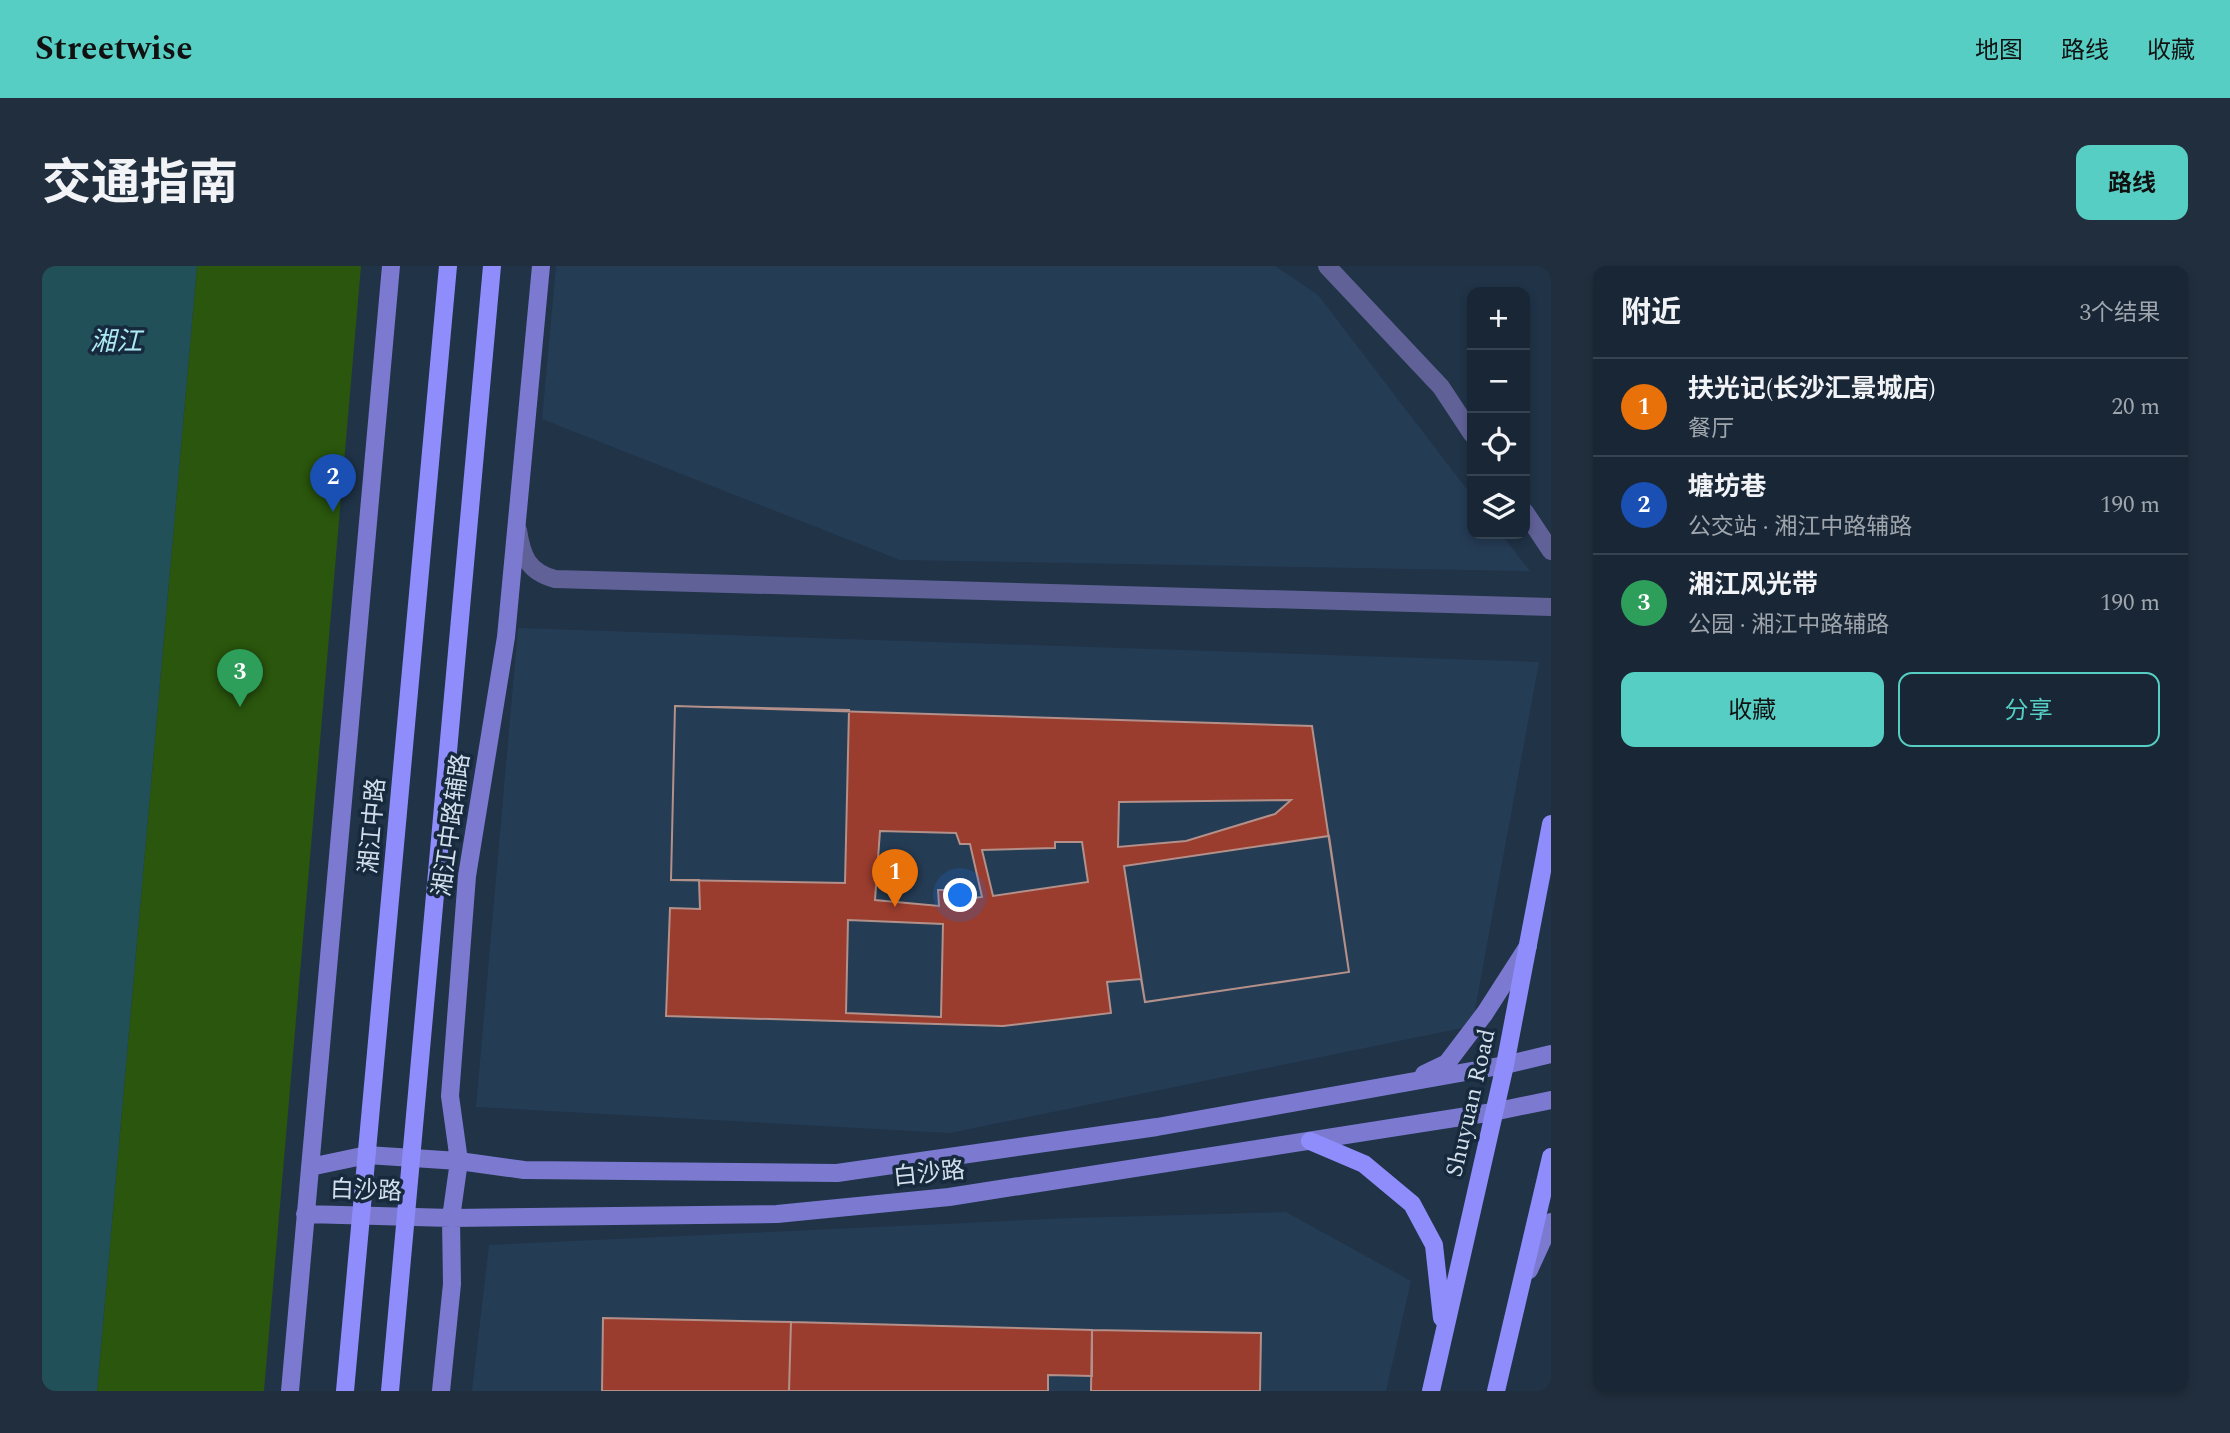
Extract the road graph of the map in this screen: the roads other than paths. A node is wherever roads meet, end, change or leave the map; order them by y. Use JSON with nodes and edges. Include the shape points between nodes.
{"nodes":[{"id":1,"x":391,"y":266,"type":"edge"},
{"id":2,"x":448,"y":266,"type":"edge"},
{"id":3,"x":492,"y":266,"type":"edge"},
{"id":4,"x":541,"y":266,"type":"edge"},
{"id":5,"x":1327,"y":266,"type":"edge"},
{"id":6,"x":1467,"y":426,"type":"edge"},
{"id":7,"x":1530,"y":520,"type":"edge"},
{"id":8,"x":516,"y":523,"type":"junction"},
{"id":9,"x":1551,"y":551,"type":"edge"},
{"id":10,"x":1551,"y":607,"type":"edge"},
{"id":11,"x":1551,"y":824,"type":"edge"},
{"id":12,"x":1531,"y":940,"type":"junction"},
{"id":13,"x":1551,"y":1054,"type":"edge"},
{"id":14,"x":1505,"y":1065,"type":"junction"},
{"id":15,"x":1406,"y":1083,"type":"junction"},
{"id":16,"x":1551,"y":1100,"type":"edge"},
{"id":17,"x":1493,"y":1112,"type":"junction"},
{"id":18,"x":1310,"y":1141,"type":"junction"},
{"id":19,"x":367,"y":1155,"type":"junction"},
{"id":20,"x":1551,"y":1157,"type":"edge"},
{"id":21,"x":414,"y":1158,"type":"junction"},
{"id":22,"x":459,"y":1161,"type":"junction"},
{"id":23,"x":310,"y":1167,"type":"junction"},
{"id":24,"x":305,"y":1214,"type":"junction"},
{"id":25,"x":361,"y":1215,"type":"junction"},
{"id":26,"x":407,"y":1217,"type":"junction"},
{"id":27,"x":451,"y":1218,"type":"junction"},
{"id":28,"x":1551,"y":1222,"type":"edge"},
{"id":29,"x":1519,"y":1292,"type":"junction"},
{"id":30,"x":1444,"y":1334,"type":"junction"},
{"id":31,"x":290,"y":1391,"type":"edge"},
{"id":32,"x":345,"y":1391,"type":"edge"},
{"id":33,"x":390,"y":1391,"type":"edge"},
{"id":34,"x":442,"y":1391,"type":"edge"},
{"id":35,"x":1431,"y":1391,"type":"edge"},
{"id":36,"x":1496,"y":1391,"type":"edge"}],
"edges":[{"from":1,"to":23,"type":"street"},
{"from":2,"to":19,"type":"main road","name":"湘江中路"},
{"from":3,"to":21,"type":"main road"},
{"from":4,"to":8,"type":"street","name":"湘江中路辅路"},
{"from":5,"to":6,"type":"street","via":[[1441,387]]},
{"from":7,"to":9,"type":"street"},
{"from":8,"to":10,"type":"street","via":[[527,564],[540,575],[555,579]]},
{"from":8,"to":22,"type":"street","name":"湘江中路辅路","via":[[506,637],[467,876],[450,1096]]},
{"from":11,"to":12,"type":"main road","name":"Shuyuan Road"},
{"from":12,"to":14,"type":"main road","name":"Shuyuan Road"},
{"from":12,"to":15,"type":"street","via":[[1447,1063]]},
{"from":13,"to":14,"type":"street","name":"白沙路"},
{"from":14,"to":15,"type":"street","name":"白沙路"},
{"from":14,"to":17,"type":"main road","name":"Shuyuan Road"},
{"from":15,"to":22,"type":"street","name":"白沙路","via":[[1157,1127],[837,1173],[524,1170]]},
{"from":16,"to":17,"type":"street","name":"白沙路"},
{"from":17,"to":18,"type":"street","name":"白沙路"},
{"from":17,"to":30,"type":"main road","name":"Shuyuan Road"},
{"from":18,"to":27,"type":"street","name":"白沙路","via":[[949,1197],[777,1213]]},
{"from":18,"to":30,"type":"main road","via":[[1364,1164],[1412,1203],[1434,1245]]},
{"from":19,"to":21,"type":"street","name":"白沙路"},
{"from":19,"to":23,"type":"street","name":"白沙路"},
{"from":19,"to":25,"type":"main road","name":"湘江中路"},
{"from":20,"to":29,"type":"main road"},
{"from":21,"to":22,"type":"street","name":"白沙路"},
{"from":21,"to":26,"type":"main road"},
{"from":22,"to":27,"type":"street","name":"湘江中路辅路"},
{"from":23,"to":24,"type":"street"},
{"from":24,"to":25,"type":"street","name":"白沙路"},
{"from":24,"to":31,"type":"street"},
{"from":25,"to":26,"type":"street","name":"白沙路"},
{"from":25,"to":32,"type":"main road","name":"湘江中路"},
{"from":26,"to":27,"type":"street","name":"白沙路"},
{"from":26,"to":33,"type":"main road"},
{"from":27,"to":34,"type":"street","name":"湘江中路辅路","via":[[452,1284]]},
{"from":28,"to":29,"type":"street"},
{"from":29,"to":36,"type":"main road"},
{"from":30,"to":35,"type":"main road","name":"Shuyuan Road"}]}
